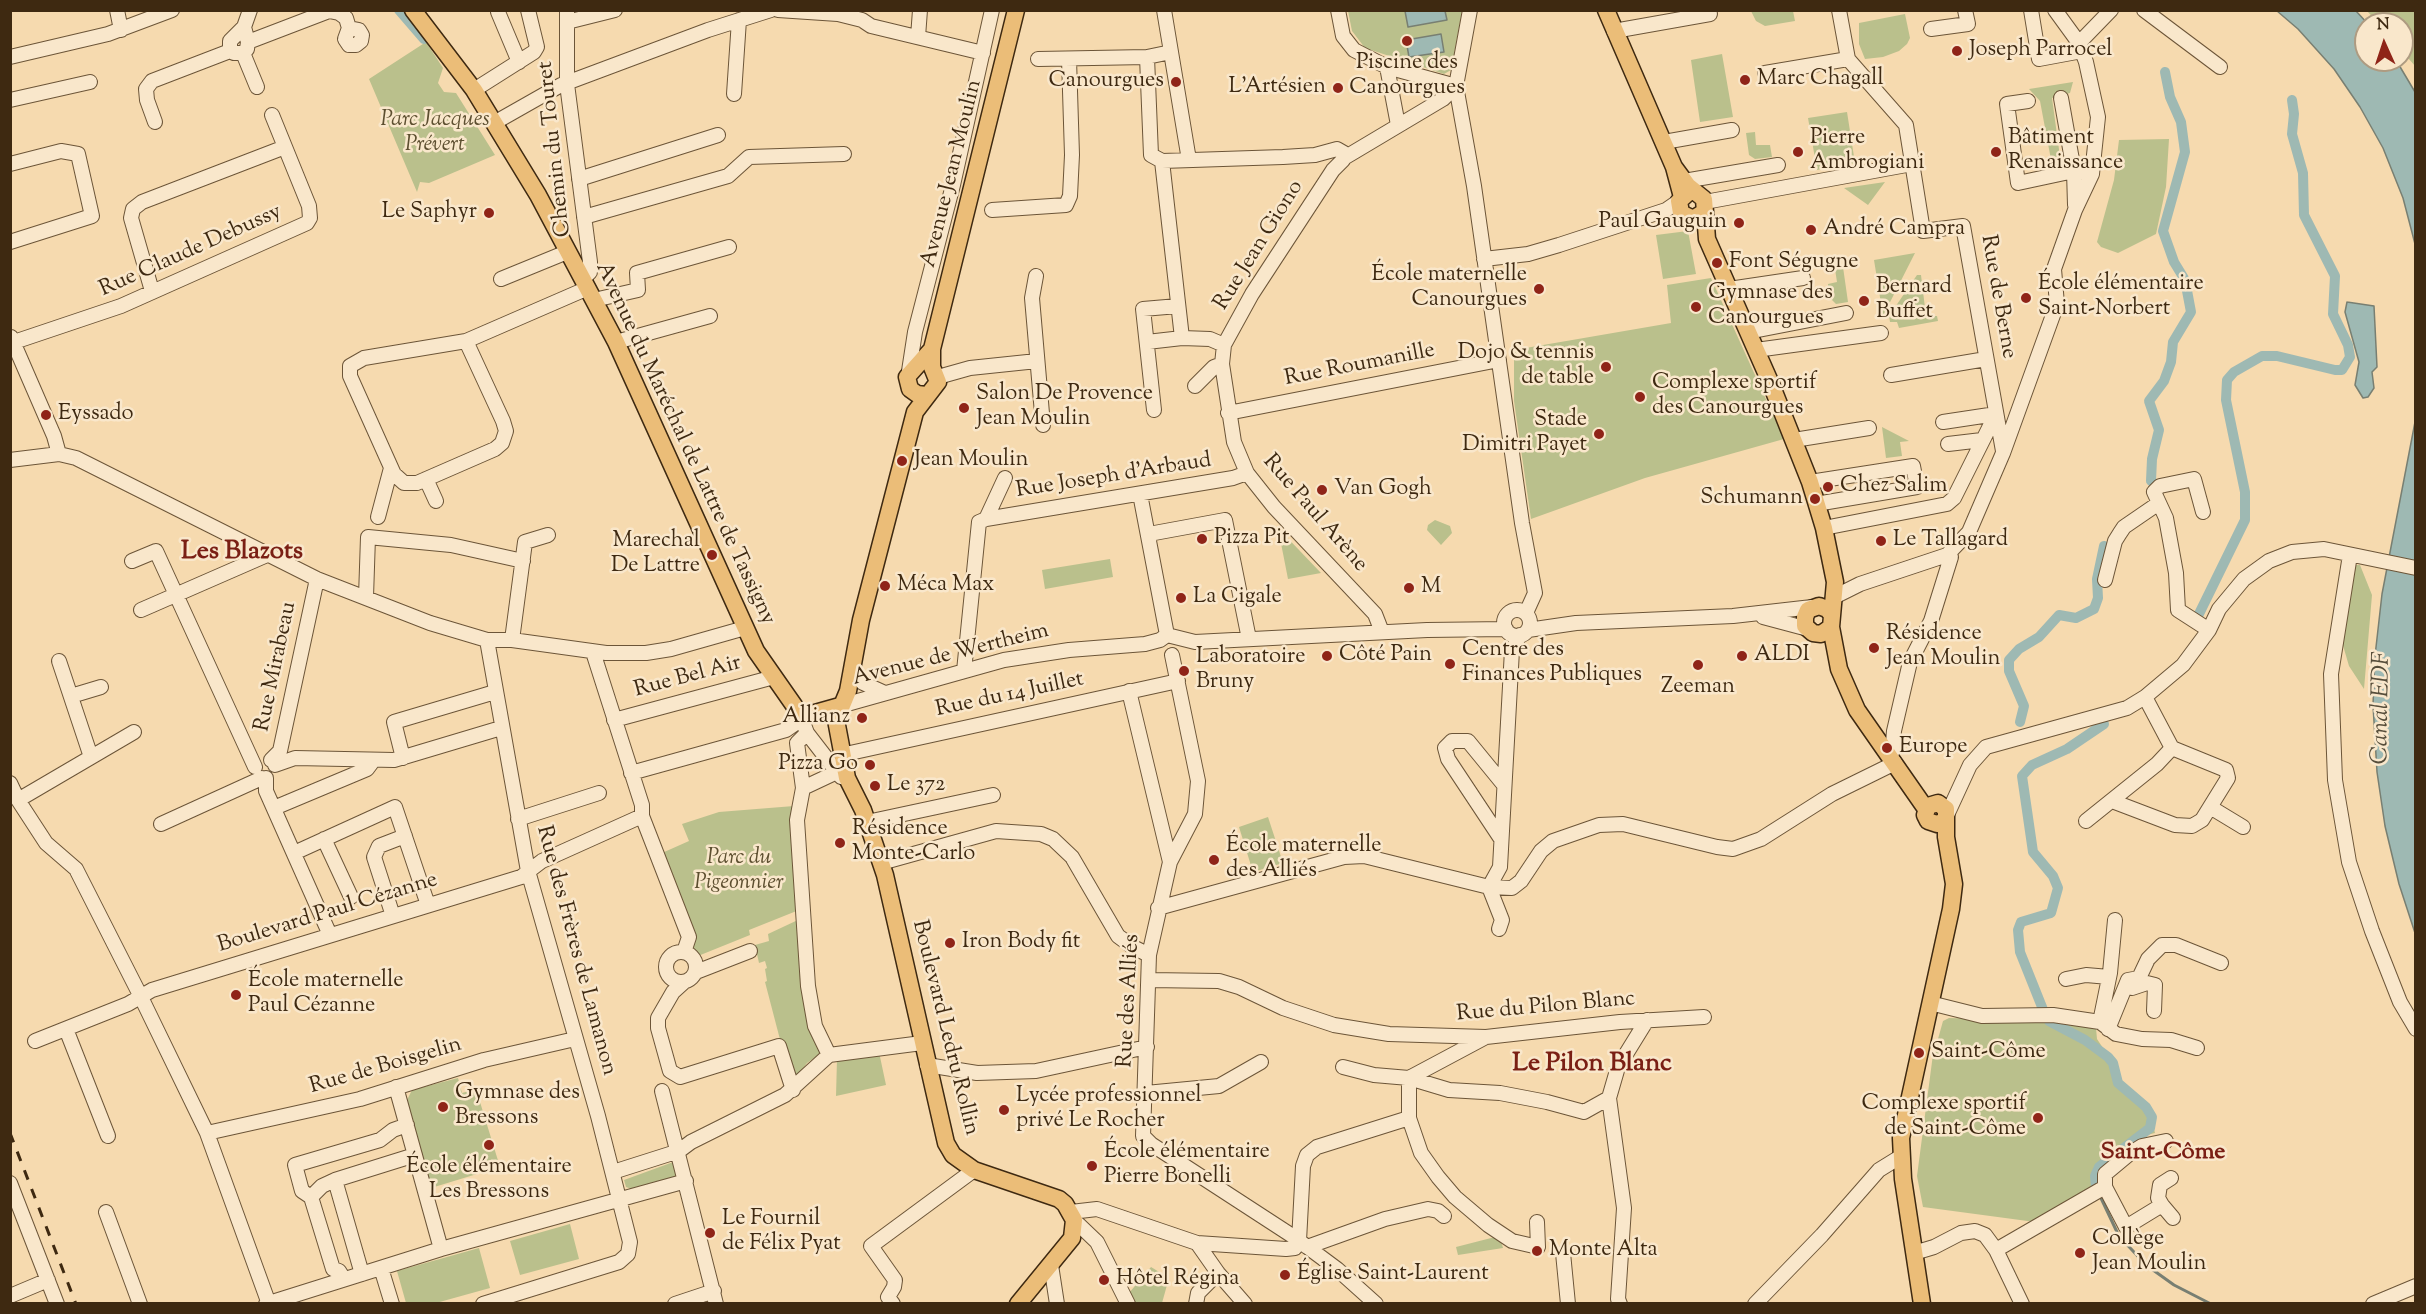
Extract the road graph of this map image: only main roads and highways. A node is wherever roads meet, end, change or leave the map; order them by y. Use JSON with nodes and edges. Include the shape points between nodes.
{"nodes":[{"id":1,"x":413,"y":10,"type":"edge"},
{"id":2,"x":1016,"y":10,"type":"edge"},
{"id":3,"x":1606,"y":10,"type":"edge"},
{"id":4,"x":925,"y":370,"type":"junction"},
{"id":5,"x":920,"y":394,"type":"junction"},
{"id":6,"x":1834,"y":585,"type":"junction"},
{"id":7,"x":1814,"y":607,"type":"junction"},
{"id":8,"x":861,"y":620,"type":"junction"},
{"id":9,"x":1832,"y":621,"type":"junction"},
{"id":10,"x":1810,"y":631,"type":"junction"},
{"id":11,"x":1839,"y":669,"type":"junction"},
{"id":12,"x":840,"y":706,"type":"junction"},
{"id":13,"x":865,"y":816,"type":"junction"},
{"id":14,"x":1018,"y":1304,"type":"edge"},
{"id":15,"x":1922,"y":1304,"type":"edge"}],
"edges":[{"from":1,"to":12,"type":"main road","name":"Avenue du Maréchal de Lattre de Tassigny","via":[[474,90],[538,195],[616,342],[745,628],[774,677],[801,714]]},
{"from":2,"to":4,"type":"main road","name":"Avenue Jean Moulin"},
{"from":3,"to":6,"type":"main road","via":[[1687,203],[1707,239],[1794,440],[1824,528]]},
{"from":4,"to":5,"type":"main road","via":[[937,386]]},
{"from":4,"to":5,"type":"main road","name":"Avenue Jean Moulin","via":[[907,381]]},
{"from":5,"to":8,"type":"main road","name":"Avenue Jean Moulin"},
{"from":6,"to":7,"type":"main road"},
{"from":6,"to":9,"type":"main road"},
{"from":7,"to":9,"type":"main road","via":[[1823,607]]},
{"from":7,"to":10,"type":"main road","via":[[1805,617]]},
{"from":8,"to":12,"type":"main road","name":"Avenue Jean Moulin","via":[[848,691]]},
{"from":8,"to":12,"type":"main road","name":"Avenue Jean Moulin","via":[[840,672],[836,692]]},
{"from":9,"to":10,"type":"main road","via":[[1825,633]]},
{"from":9,"to":11,"type":"main road"},
{"from":10,"to":11,"type":"main road"},
{"from":11,"to":15,"type":"main road","via":[[1857,710],[1931,805],[1926,818],[1942,820],[1953,873],[1951,909],[1900,1138]]},
{"from":12,"to":13,"type":"main road","name":"Boulevard Ledru Rollin"},
{"from":12,"to":13,"type":"main road","name":"Boulevard Ledru Rollin","via":[[836,720],[842,760],[852,793]]},
{"from":13,"to":14,"type":"main road","name":"Boulevard Ledru Rollin","via":[[881,863],[946,1143],[953,1155],[974,1170],[1059,1199],[1072,1216],[1072,1238]]}]}
